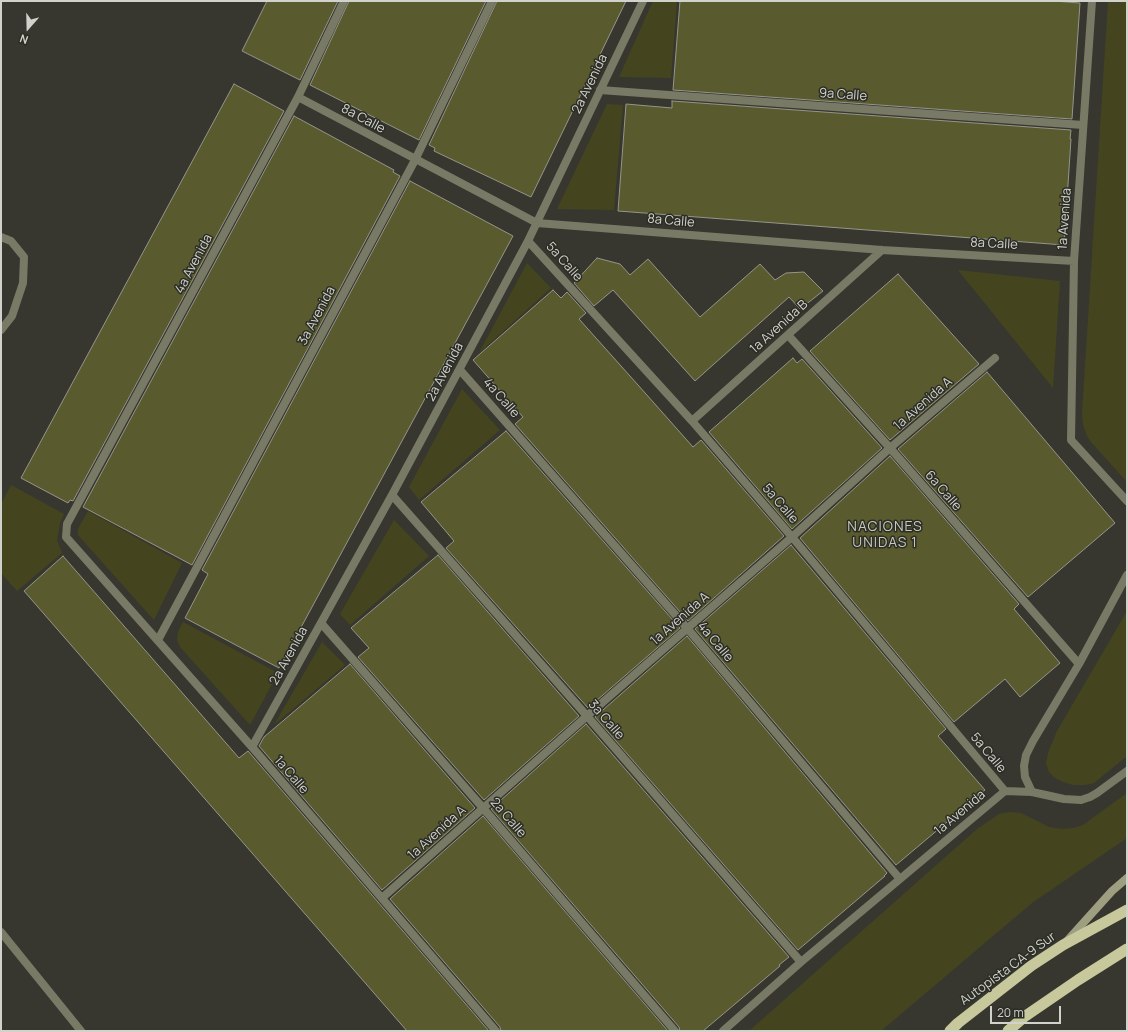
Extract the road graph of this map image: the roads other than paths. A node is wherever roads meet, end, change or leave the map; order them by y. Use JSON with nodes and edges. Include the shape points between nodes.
{"nodes":[{"id":1,"x":344,"y":1,"type":"edge"},
{"id":2,"x":492,"y":1,"type":"edge"},
{"id":3,"x":643,"y":1,"type":"edge"},
{"id":4,"x":1092,"y":1,"type":"edge"},
{"id":5,"x":600,"y":90,"type":"junction"},
{"id":6,"x":298,"y":97,"type":"junction"},
{"id":7,"x":1083,"y":125,"type":"junction"},
{"id":8,"x":415,"y":160,"type":"junction"},
{"id":9,"x":537,"y":223,"type":"junction"},
{"id":10,"x":1,"y":237,"type":"edge"},
{"id":11,"x":528,"y":241,"type":"junction"},
{"id":12,"x":882,"y":250,"type":"junction"},
{"id":13,"x":1074,"y":261,"type":"junction"},
{"id":14,"x":1,"y":330,"type":"edge"},
{"id":15,"x":788,"y":335,"type":"junction"},
{"id":16,"x":995,"y":358,"type":"dead end"},
{"id":17,"x":460,"y":370,"type":"junction"},
{"id":18,"x":692,"y":421,"type":"junction"},
{"id":19,"x":890,"y":448,"type":"junction"},
{"id":20,"x":392,"y":495,"type":"junction"},
{"id":21,"x":1127,"y":501,"type":"edge"},
{"id":22,"x":66,"y":536,"type":"joint"},
{"id":23,"x":792,"y":537,"type":"junction"},
{"id":24,"x":1127,"y":575,"type":"edge"},
{"id":25,"x":321,"y":623,"type":"junction"},
{"id":26,"x":687,"y":628,"type":"junction"},
{"id":27,"x":158,"y":640,"type":"junction"},
{"id":28,"x":1078,"y":664,"type":"junction"},
{"id":29,"x":587,"y":716,"type":"junction"},
{"id":30,"x":252,"y":747,"type":"junction"},
{"id":31,"x":1127,"y":771,"type":"edge"},
{"id":32,"x":1005,"y":791,"type":"junction"},
{"id":33,"x":1032,"y":792,"type":"junction"},
{"id":34,"x":483,"y":808,"type":"junction"},
{"id":35,"x":900,"y":878,"type":"junction"},
{"id":36,"x":1127,"y":878,"type":"edge"},
{"id":37,"x":382,"y":898,"type":"junction"},
{"id":38,"x":1127,"y":910,"type":"edge"},
{"id":39,"x":1,"y":932,"type":"edge"},
{"id":40,"x":1063,"y":945,"type":"junction"},
{"id":41,"x":1127,"y":949,"type":"edge"},
{"id":42,"x":801,"y":962,"type":"junction"},
{"id":43,"x":81,"y":1031,"type":"edge"},
{"id":44,"x":496,"y":1031,"type":"edge"},
{"id":45,"x":675,"y":1031,"type":"edge"},
{"id":46,"x":723,"y":1031,"type":"edge"},
{"id":47,"x":950,"y":1031,"type":"edge"},
{"id":48,"x":1008,"y":1031,"type":"edge"}],
"edges":[{"from":1,"to":6,"type":"street","name":"4a Avenida"},
{"from":2,"to":8,"type":"street","name":"3a Avenida"},
{"from":3,"to":5,"type":"street","name":"2a Avenida"},
{"from":4,"to":7,"type":"street","name":"1a Avenida"},
{"from":5,"to":7,"type":"street","name":"9a Calle"},
{"from":5,"to":9,"type":"street","name":"2a Avenida"},
{"from":6,"to":8,"type":"street","name":"8a Calle"},
{"from":6,"to":22,"type":"street","name":"4a Avenida","via":[[67,524]]},
{"from":7,"to":13,"type":"street","name":"1a Avenida"},
{"from":8,"to":9,"type":"street","name":"8a Calle"},
{"from":8,"to":27,"type":"street","name":"3a Avenida"},
{"from":9,"to":11,"type":"street","name":"2a Avenida"},
{"from":9,"to":12,"type":"street","name":"8a Calle"},
{"from":10,"to":14,"type":"street","via":[[11,241],[24,257],[23,283],[12,316]]},
{"from":11,"to":17,"type":"street","name":"2a Avenida"},
{"from":11,"to":18,"type":"street","name":"5a Calle"},
{"from":12,"to":13,"type":"street","name":"8a Calle"},
{"from":12,"to":15,"type":"street","name":"1a Avenida B"},
{"from":13,"to":21,"type":"street","name":"1a Avenida","via":[[1071,440]]},
{"from":15,"to":18,"type":"street","name":"1a Avenida B"},
{"from":15,"to":19,"type":"street","name":"6a Calle"},
{"from":16,"to":19,"type":"street","name":"1a Avenida A"},
{"from":17,"to":20,"type":"street","name":"2a Avenida"},
{"from":17,"to":26,"type":"street","name":"4a Calle"},
{"from":18,"to":23,"type":"street","name":"5a Calle"},
{"from":19,"to":23,"type":"street","name":"1a Avenida A"},
{"from":19,"to":28,"type":"street","name":"6a Calle"},
{"from":20,"to":25,"type":"street","name":"2a Avenida"},
{"from":20,"to":29,"type":"street","name":"3a Calle"},
{"from":22,"to":27,"type":"street","name":"1a Calle"},
{"from":23,"to":26,"type":"street","name":"1a Avenida A"},
{"from":23,"to":32,"type":"street","name":"5a Calle"},
{"from":24,"to":28,"type":"street"},
{"from":25,"to":30,"type":"street","name":"2a Avenida"},
{"from":25,"to":34,"type":"street","name":"2a Calle"},
{"from":26,"to":29,"type":"street","name":"1a Avenida A"},
{"from":26,"to":35,"type":"street","name":"4a Calle"},
{"from":27,"to":30,"type":"street","name":"1a Calle"},
{"from":28,"to":33,"type":"street","via":[[1026,755],[1025,777]]},
{"from":29,"to":34,"type":"street","name":"1a Avenida A"},
{"from":29,"to":42,"type":"street","name":"3a Calle"},
{"from":30,"to":37,"type":"street","name":"1a Calle"},
{"from":31,"to":33,"type":"street","name":"1a Avenida","via":[[1097,793],[1081,800]]},
{"from":32,"to":33,"type":"street","name":"1a Avenida"},
{"from":32,"to":35,"type":"street","name":"1a Avenida"},
{"from":34,"to":37,"type":"street","name":"1a Avenida A"},
{"from":34,"to":45,"type":"street","name":"2a Calle"},
{"from":35,"to":42,"type":"street","name":"1a Avenida"},
{"from":36,"to":40,"type":"main road"},
{"from":37,"to":44,"type":"street","name":"1a Calle"},
{"from":38,"to":40,"type":"highway","name":"Autopista CA-9 Sur"},
{"from":39,"to":43,"type":"street"},
{"from":40,"to":47,"type":"highway","name":"Autopista CA-9 Sur","via":[[1025,971]]},
{"from":41,"to":48,"type":"highway","via":[[1066,988]]},
{"from":42,"to":46,"type":"street","name":"1a Avenida"}]}
